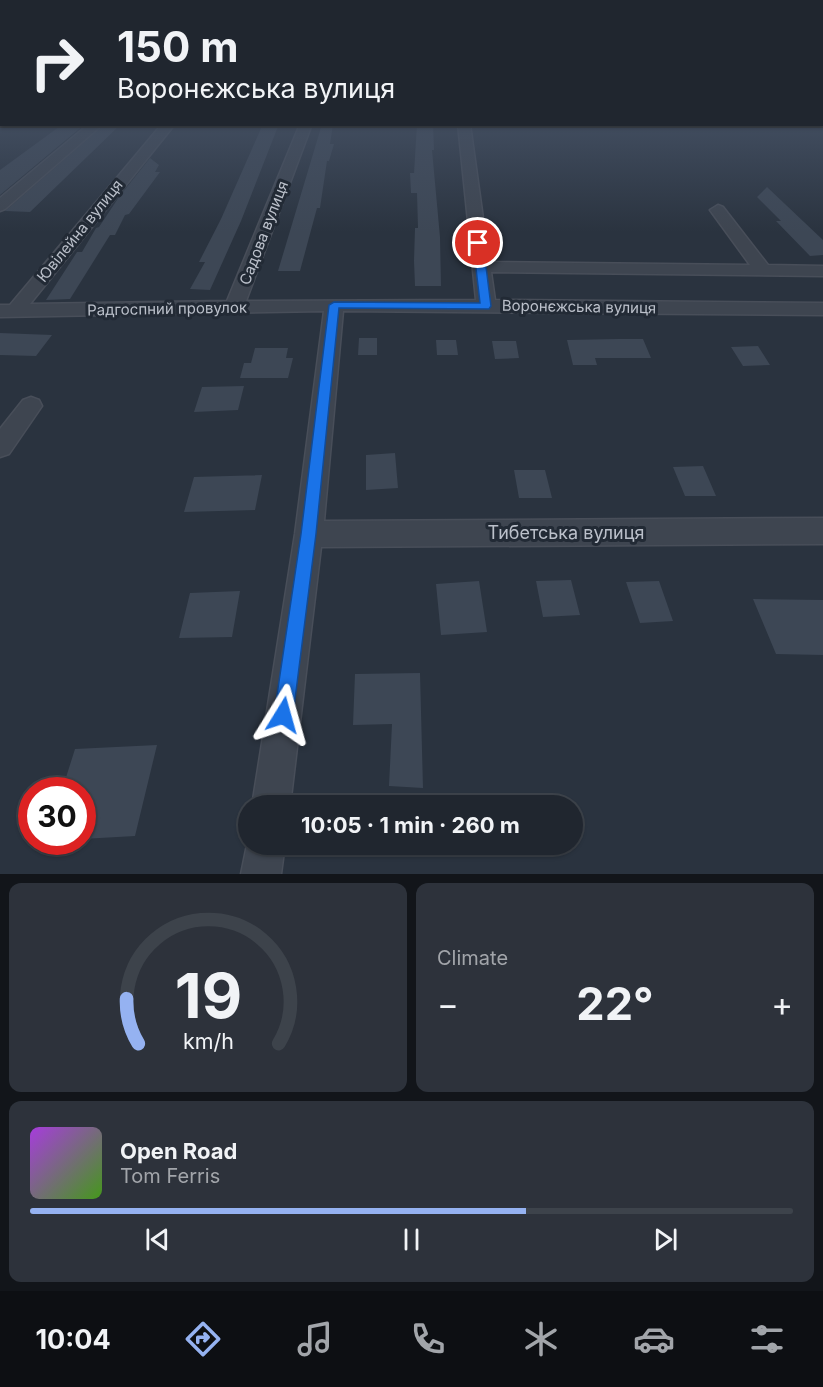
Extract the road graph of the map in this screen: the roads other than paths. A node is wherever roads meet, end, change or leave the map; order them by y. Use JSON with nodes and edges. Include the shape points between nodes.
{"nodes":[{"id":1,"x":66,"y":150,"type":"edge"},
{"id":2,"x":147,"y":150,"type":"edge"},
{"id":3,"x":296,"y":150,"type":"edge"},
{"id":4,"x":467,"y":150,"type":"edge"},
{"id":5,"x":0,"y":206,"type":"edge"},
{"id":6,"x":718,"y":210,"type":"dead end"},
{"id":7,"x":481,"y":267,"type":"junction"},
{"id":8,"x":763,"y":270,"type":"junction"},
{"id":9,"x":823,"y":271,"type":"edge"},
{"id":10,"x":334,"y":305,"type":"junction"},
{"id":11,"x":486,"y":306,"type":"junction"},
{"id":12,"x":234,"y":308,"type":"junction"},
{"id":13,"x":823,"y":309,"type":"edge"},
{"id":14,"x":8,"y":311,"type":"edge"},
{"id":15,"x":31,"y":406,"type":"dead end"},
{"id":16,"x":0,"y":447,"type":"edge"},
{"id":17,"x":823,"y":531,"type":"edge"},
{"id":18,"x":309,"y":534,"type":"junction"},
{"id":19,"x":273,"y":795,"type":"edge"},
{"id":20,"x":264,"y":855,"type":"edge"},
{"id":21,"x":261,"y":874,"type":"edge"}],
"edges":[{"from":1,"to":5,"type":"street"},
{"from":2,"to":14,"type":"street","name":"Ювілейна вулиця"},
{"from":3,"to":12,"type":"street","name":"Садова вулиця"},
{"from":4,"to":7,"type":"street"},
{"from":6,"to":8,"type":"street"},
{"from":7,"to":8,"type":"street"},
{"from":7,"to":11,"type":"street"},
{"from":8,"to":9,"type":"street"},
{"from":10,"to":11,"type":"street","name":"Воронєжська вулиця"},
{"from":10,"to":12,"type":"street","name":"Радгоспний провулок"},
{"from":10,"to":18,"type":"street"},
{"from":11,"to":13,"type":"street","name":"Воронєжська вулиця"},
{"from":12,"to":14,"type":"street","name":"Радгоспний провулок"},
{"from":15,"to":16,"type":"street"},
{"from":17,"to":18,"type":"street","name":"Тибетська вулиця"},
{"from":18,"to":19,"type":"street"},
{"from":20,"to":21,"type":"street"}]}
